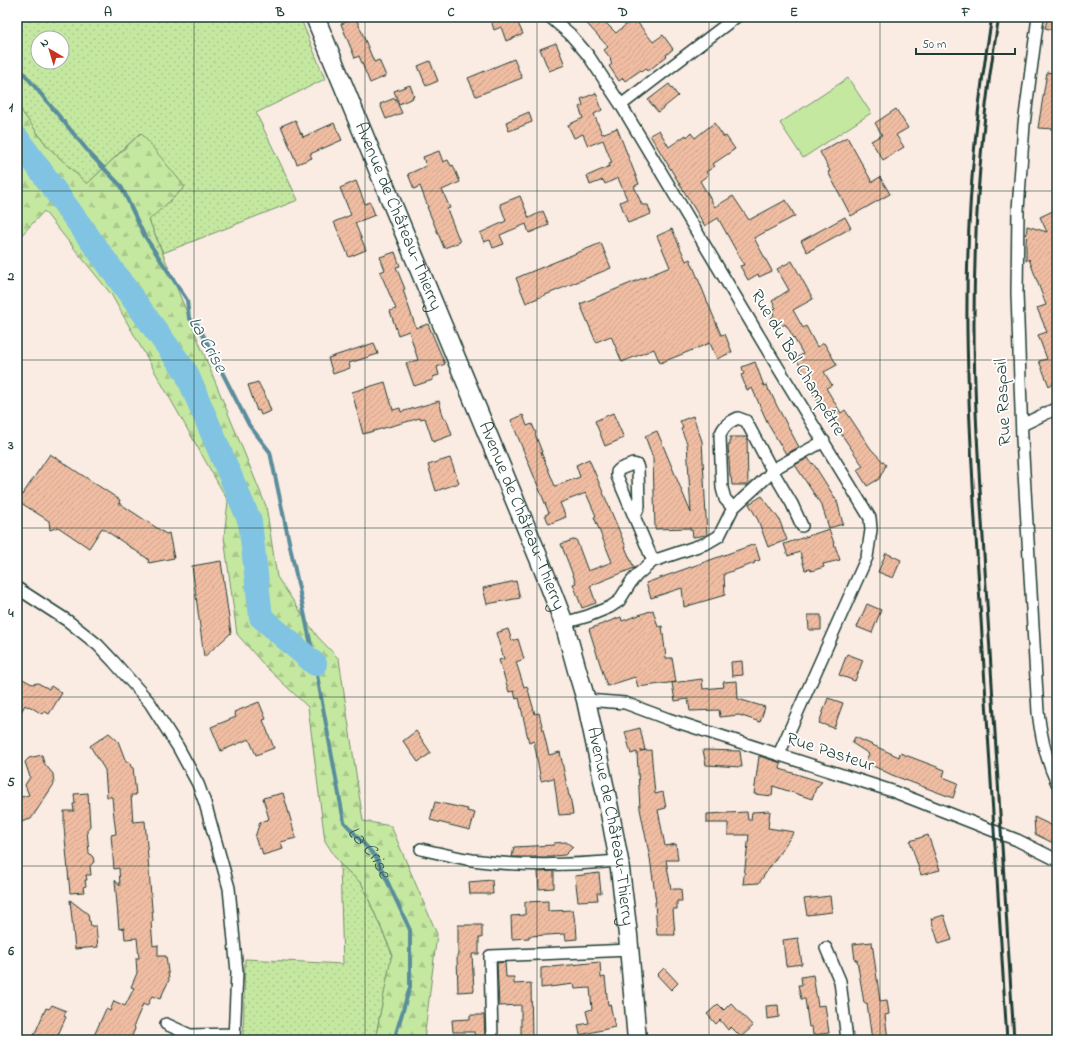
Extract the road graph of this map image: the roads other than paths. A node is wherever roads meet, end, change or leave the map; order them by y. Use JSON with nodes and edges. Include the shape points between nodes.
{"nodes":[{"id":1,"x":315,"y":17,"type":"edge"},
{"id":2,"x":550,"y":17,"type":"edge"},
{"id":3,"x":736,"y":17,"type":"edge"},
{"id":4,"x":1038,"y":17,"type":"edge"},
{"id":5,"x":621,"y":105,"type":"junction"},
{"id":6,"x":1057,"y":408,"type":"edge"},
{"id":7,"x":1022,"y":425,"type":"junction"},
{"id":8,"x":824,"y":441,"type":"junction"},
{"id":9,"x":772,"y":470,"type":"junction"},
{"id":10,"x":733,"y":508,"type":"junction"},
{"id":11,"x":635,"y":516,"type":"dead end"},
{"id":12,"x":802,"y":526,"type":"dead end"},
{"id":13,"x":653,"y":561,"type":"junction"},
{"id":14,"x":17,"y":588,"type":"edge"},
{"id":15,"x":564,"y":623,"type":"junction"},
{"id":16,"x":586,"y":700,"type":"junction"},
{"id":17,"x":779,"y":754,"type":"junction"},
{"id":18,"x":1057,"y":783,"type":"edge"},
{"id":19,"x":422,"y":849,"type":"dead end"},
{"id":20,"x":1057,"y":860,"type":"edge"},
{"id":21,"x":619,"y":861,"type":"junction"},
{"id":22,"x":826,"y":948,"type":"dead end"},
{"id":23,"x":630,"y":950,"type":"junction"},
{"id":24,"x":166,"y":1024,"type":"dead end"},
{"id":25,"x":234,"y":1037,"type":"edge"},
{"id":26,"x":492,"y":1040,"type":"edge"},
{"id":27,"x":637,"y":1040,"type":"edge"},
{"id":28,"x":847,"y":1040,"type":"edge"}],
"edges":[{"from":1,"to":15,"type":"main road","name":"Avenue de Château-Thierry"},
{"from":2,"to":5,"type":"street","name":"Rue du Bal Champêtre","via":[[570,34],[588,55]]},
{"from":3,"to":5,"type":"street"},
{"from":4,"to":7,"type":"street","name":"Rue Raspail","via":[[1024,124],[1018,210],[1017,293]]},
{"from":5,"to":8,"type":"street","name":"Rue du Bal Champêtre"},
{"from":6,"to":7,"type":"street"},
{"from":7,"to":18,"type":"street","name":"Rue Raspail","via":[[1038,712],[1044,748]]},
{"from":8,"to":9,"type":"street"},
{"from":8,"to":17,"type":"street","name":"Rue du Bal Champêtre","via":[[870,518],[872,530],[867,557]]},
{"from":9,"to":10,"type":"street"},
{"from":9,"to":10,"type":"street","via":[[746,421],[738,418],[722,428],[722,488],[725,499]]},
{"from":9,"to":12,"type":"street"},
{"from":10,"to":13,"type":"street","via":[[719,536],[707,543]]},
{"from":11,"to":13,"type":"street"},
{"from":13,"to":15,"type":"street","via":[[631,582],[619,601],[588,616]]},
{"from":14,"to":25,"type":"street","via":[[68,621],[98,645],[114,662],[154,709],[198,784],[229,888],[237,972]]},
{"from":15,"to":16,"type":"main road","name":"Avenue de Château-Thierry"},
{"from":16,"to":17,"type":"street","name":"Rue Pasteur","via":[[625,703]]},
{"from":16,"to":21,"type":"main road","name":"Avenue de Château-Thierry"},
{"from":17,"to":20,"type":"street","name":"Rue Pasteur","via":[[899,793],[1017,840]]},
{"from":19,"to":21,"type":"street","via":[[473,860],[535,865],[578,865]]},
{"from":21,"to":23,"type":"main road","name":"Avenue de Château-Thierry"},
{"from":22,"to":28,"type":"street","via":[[840,982]]},
{"from":23,"to":26,"type":"street","via":[[490,956]]},
{"from":23,"to":27,"type":"main road","name":"Avenue de Château-Thierry"},
{"from":24,"to":25,"type":"street","via":[[190,1035]]}]}
